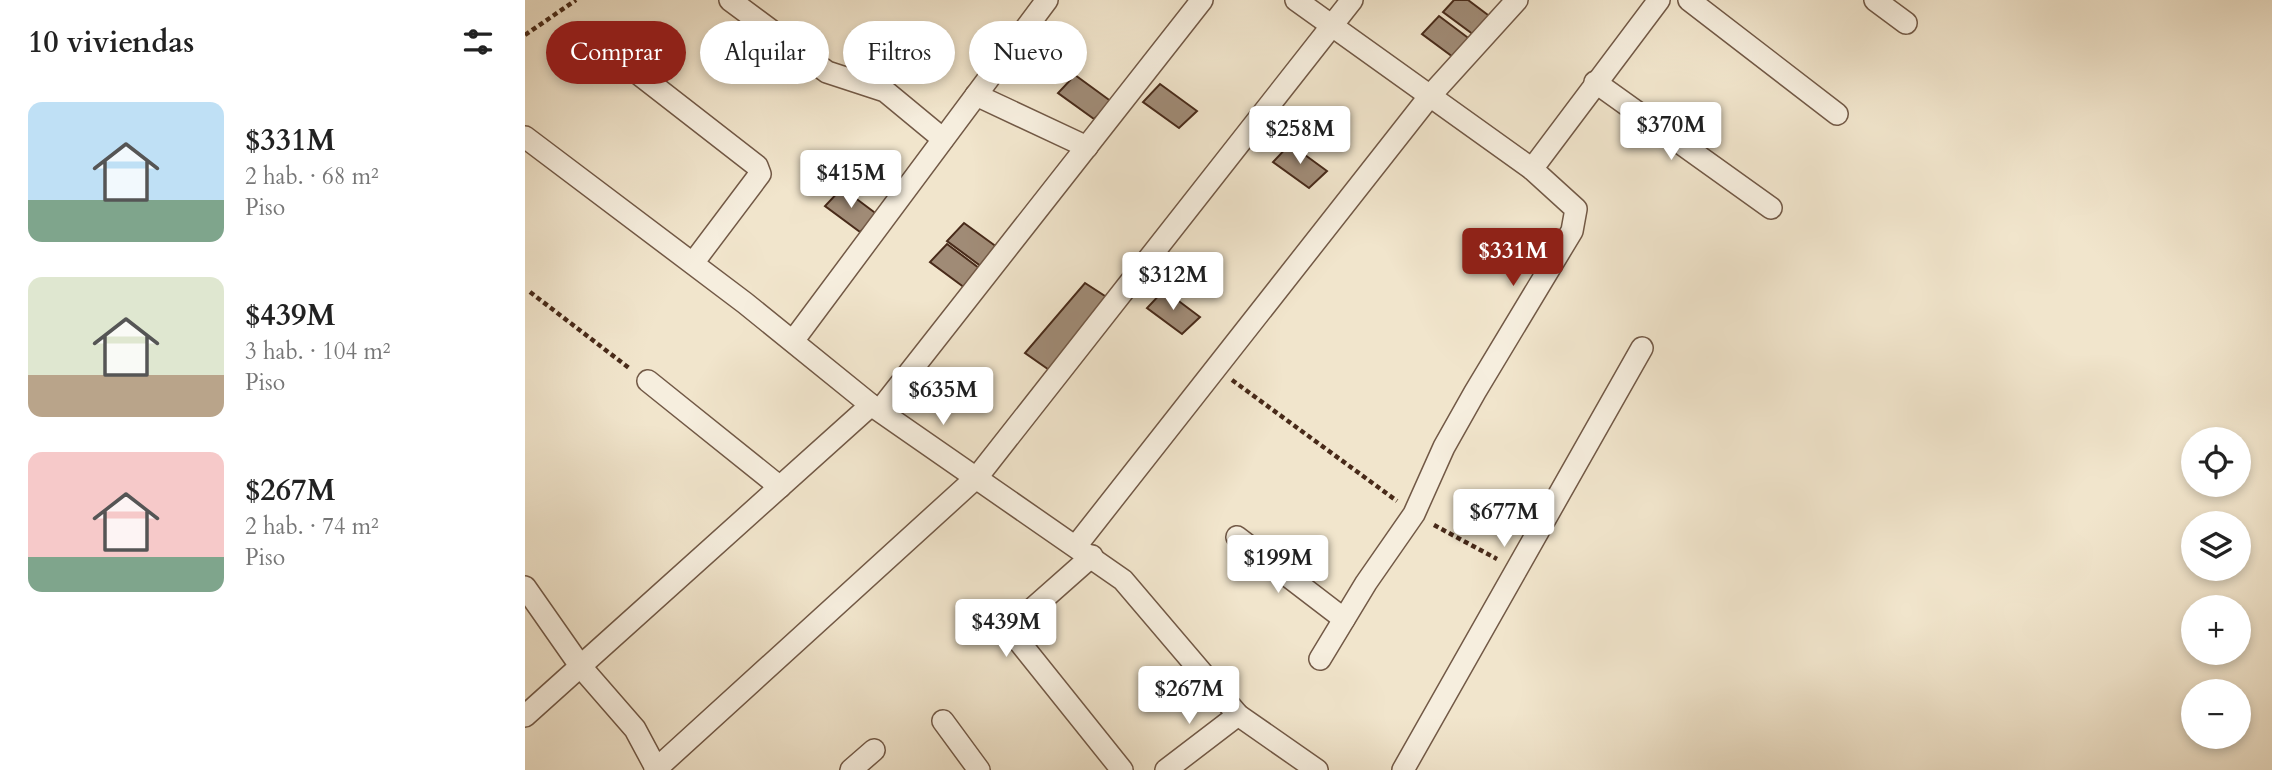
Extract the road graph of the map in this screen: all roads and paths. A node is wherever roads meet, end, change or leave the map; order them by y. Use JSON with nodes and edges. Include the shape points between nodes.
{"nodes":[{"id":1,"x":576,"y":0,"type":"edge"},
{"id":2,"x":730,"y":0,"type":"edge"},
{"id":3,"x":1047,"y":0,"type":"edge"},
{"id":4,"x":1202,"y":0,"type":"edge"},
{"id":5,"x":1297,"y":0,"type":"edge"},
{"id":6,"x":1352,"y":0,"type":"edge"},
{"id":7,"x":1517,"y":0,"type":"edge"},
{"id":8,"x":1659,"y":0,"type":"edge"},
{"id":9,"x":1689,"y":0,"type":"edge"},
{"id":10,"x":1875,"y":0,"type":"edge"},
{"id":11,"x":1906,"y":23,"type":"dead end"},
{"id":12,"x":1332,"y":28,"type":"junction"},
{"id":13,"x":525,"y":35,"type":"edge"},
{"id":14,"x":1595,"y":82,"type":"junction"},
{"id":15,"x":652,"y":84,"type":"edge"},
{"id":16,"x":976,"y":95,"type":"junction"},
{"id":17,"x":1429,"y":97,"type":"junction"},
{"id":18,"x":1837,"y":114,"type":"dead end"},
{"id":19,"x":525,"y":136,"type":"edge"},
{"id":20,"x":943,"y":139,"type":"junction"},
{"id":21,"x":1087,"y":147,"type":"junction"},
{"id":22,"x":1532,"y":169,"type":"junction"},
{"id":23,"x":1771,"y":208,"type":"dead end"},
{"id":24,"x":693,"y":263,"type":"junction"},
{"id":25,"x":530,"y":292,"type":"dead end"},
{"id":26,"x":793,"y":341,"type":"junction"},
{"id":27,"x":1642,"y":348,"type":"dead end"},
{"id":28,"x":1217,"y":369,"type":"junction"},
{"id":29,"x":648,"y":382,"type":"joint"},
{"id":30,"x":876,"y":408,"type":"junction"},
{"id":31,"x":978,"y":476,"type":"junction"},
{"id":32,"x":780,"y":488,"type":"junction"},
{"id":33,"x":1414,"y":514,"type":"junction"},
{"id":34,"x":1237,"y":537,"type":"dead end"},
{"id":35,"x":1084,"y":551,"type":"junction"},
{"id":36,"x":1517,"y":569,"type":"junction"},
{"id":37,"x":525,"y":587,"type":"edge"},
{"id":38,"x":1344,"y":619,"type":"junction"},
{"id":39,"x":1320,"y":659,"type":"dead end"},
{"id":40,"x":581,"y":667,"type":"junction"},
{"id":41,"x":1238,"y":715,"type":"junction"},
{"id":42,"x":525,"y":716,"type":"edge"},
{"id":43,"x":943,"y":722,"type":"dead end"},
{"id":44,"x":874,"y":750,"type":"dead end"},
{"id":45,"x":656,"y":770,"type":"edge"},
{"id":46,"x":851,"y":770,"type":"edge"},
{"id":47,"x":979,"y":770,"type":"edge"},
{"id":48,"x":1122,"y":770,"type":"edge"},
{"id":49,"x":1166,"y":770,"type":"edge"},
{"id":50,"x":1317,"y":770,"type":"edge"},
{"id":51,"x":1403,"y":770,"type":"edge"}],
"edges":[{"from":1,"to":13,"type":"path"},
{"from":2,"to":20,"type":"street","via":[[827,72],[885,90]]},
{"from":3,"to":16,"type":"street"},
{"from":4,"to":21,"type":"street"},
{"from":5,"to":12,"type":"street"},
{"from":6,"to":12,"type":"street"},
{"from":7,"to":17,"type":"street"},
{"from":8,"to":14,"type":"street"},
{"from":9,"to":18,"type":"street"},
{"from":10,"to":11,"type":"street"},
{"from":12,"to":17,"type":"street"},
{"from":12,"to":31,"type":"street"},
{"from":14,"to":22,"type":"street"},
{"from":14,"to":23,"type":"street"},
{"from":15,"to":24,"type":"street","via":[[757,166],[760,174]]},
{"from":16,"to":20,"type":"street"},
{"from":16,"to":21,"type":"street"},
{"from":17,"to":22,"type":"street"},
{"from":17,"to":28,"type":"street"},
{"from":19,"to":24,"type":"street"},
{"from":20,"to":26,"type":"street"},
{"from":21,"to":30,"type":"street"},
{"from":22,"to":33,"type":"street","via":[[1576,209],[1572,232],[1444,447]]},
{"from":24,"to":26,"type":"street"},
{"from":25,"to":29,"type":"path"},
{"from":26,"to":30,"type":"street"},
{"from":27,"to":36,"type":"street"},
{"from":28,"to":33,"type":"path"},
{"from":28,"to":35,"type":"street"},
{"from":29,"to":32,"type":"street"},
{"from":30,"to":31,"type":"street"},
{"from":30,"to":32,"type":"street"},
{"from":31,"to":35,"type":"street"},
{"from":31,"to":45,"type":"street"},
{"from":32,"to":40,"type":"street"},
{"from":33,"to":36,"type":"path"},
{"from":33,"to":38,"type":"street"},
{"from":34,"to":38,"type":"street"},
{"from":35,"to":41,"type":"street","via":[[1123,580]]},
{"from":35,"to":48,"type":"street","via":[[1014,625],[1017,639]]},
{"from":36,"to":51,"type":"street"},
{"from":37,"to":40,"type":"street"},
{"from":38,"to":39,"type":"street"},
{"from":40,"to":42,"type":"street"},
{"from":40,"to":45,"type":"street","via":[[635,729]]},
{"from":41,"to":49,"type":"street"},
{"from":41,"to":50,"type":"street"},
{"from":43,"to":47,"type":"street"},
{"from":44,"to":46,"type":"street"}]}
